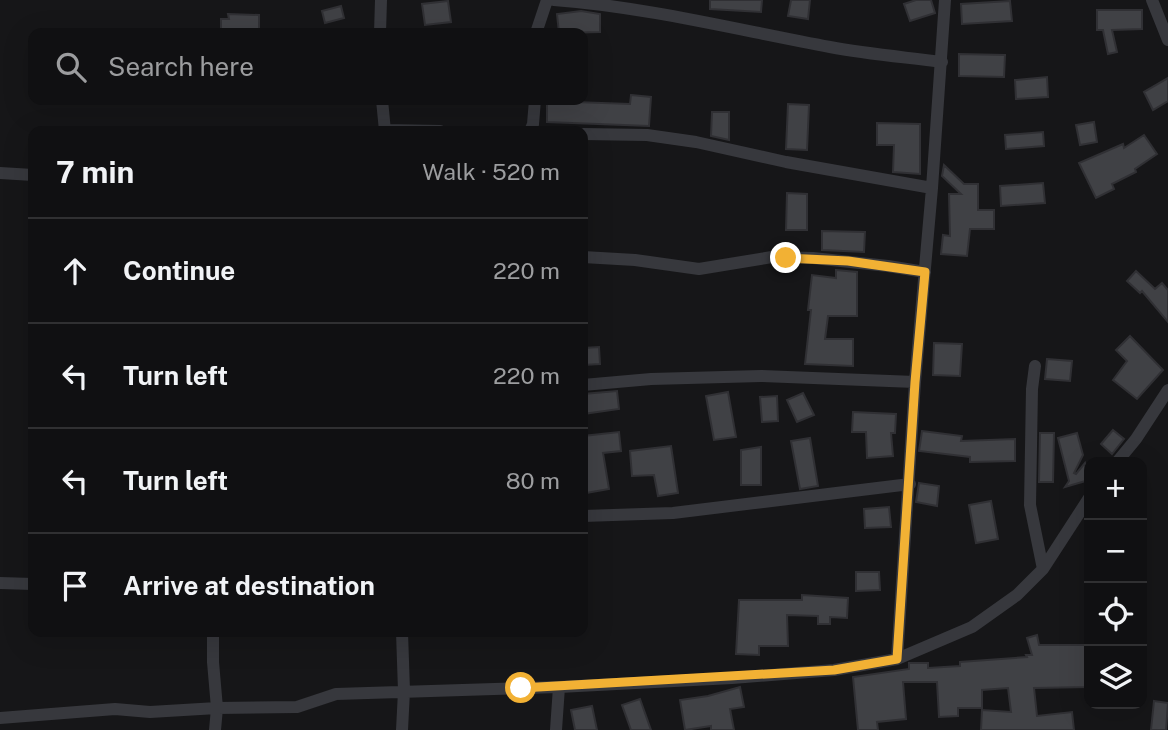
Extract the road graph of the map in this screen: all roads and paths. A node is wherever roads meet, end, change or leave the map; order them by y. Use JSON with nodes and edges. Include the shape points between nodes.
{"nodes":[{"id":1,"x":381,"y":0,"type":"edge"},
{"id":2,"x":547,"y":0,"type":"edge"},
{"id":3,"x":554,"y":0,"type":"edge"},
{"id":4,"x":945,"y":0,"type":"edge"},
{"id":5,"x":1152,"y":0,"type":"edge"},
{"id":6,"x":380,"y":28,"type":"edge"},
{"id":7,"x":538,"y":28,"type":"edge"},
{"id":8,"x":1168,"y":40,"type":"edge"},
{"id":9,"x":942,"y":62,"type":"junction"},
{"id":10,"x":382,"y":105,"type":"edge"},
{"id":11,"x":535,"y":105,"type":"edge"},
{"id":12,"x":385,"y":126,"type":"edge"},
{"id":13,"x":532,"y":126,"type":"edge"},
{"id":14,"x":588,"y":134,"type":"edge"},
{"id":15,"x":0,"y":173,"type":"edge"},
{"id":16,"x":28,"y":175,"type":"edge"},
{"id":17,"x":932,"y":188,"type":"junction"},
{"id":18,"x":588,"y":257,"type":"edge"},
{"id":19,"x":925,"y":272,"type":"junction"},
{"id":20,"x":1035,"y":366,"type":"dead end"},
{"id":21,"x":915,"y":382,"type":"junction"},
{"id":22,"x":588,"y":385,"type":"edge"},
{"id":23,"x":1168,"y":390,"type":"edge"},
{"id":24,"x":1121,"y":457,"type":"edge"},
{"id":25,"x":910,"y":484,"type":"junction"},
{"id":26,"x":1084,"y":506,"type":"edge"},
{"id":27,"x":588,"y":516,"type":"edge"},
{"id":28,"x":1043,"y":569,"type":"junction"},
{"id":29,"x":0,"y":583,"type":"edge"},
{"id":30,"x":28,"y":584,"type":"edge"},
{"id":31,"x":213,"y":637,"type":"edge"},
{"id":32,"x":401,"y":637,"type":"edge"},
{"id":33,"x":897,"y":659,"type":"junction"},
{"id":34,"x":559,"y":687,"type":"junction"},
{"id":35,"x":404,"y":691,"type":"junction"},
{"id":36,"x":217,"y":708,"type":"junction"},
{"id":37,"x":0,"y":718,"type":"edge"},
{"id":38,"x":215,"y":730,"type":"edge"},
{"id":39,"x":402,"y":730,"type":"edge"},
{"id":40,"x":556,"y":730,"type":"edge"}],
"edges":[{"from":1,"to":6,"type":"street"},
{"from":2,"to":7,"type":"street"},
{"from":3,"to":9,"type":"street","via":[[639,10],[831,47]]},
{"from":4,"to":9,"type":"street"},
{"from":5,"to":8,"type":"street"},
{"from":9,"to":17,"type":"street"},
{"from":10,"to":12,"type":"street"},
{"from":11,"to":13,"type":"street"},
{"from":14,"to":17,"type":"street","via":[[696,142]]},
{"from":15,"to":16,"type":"street"},
{"from":17,"to":19,"type":"street"},
{"from":18,"to":19,"type":"street","via":[[699,270],[772,257],[813,258]]},
{"from":19,"to":21,"type":"street"},
{"from":20,"to":28,"type":"street","via":[[1030,505]]},
{"from":21,"to":22,"type":"street","via":[[761,376]]},
{"from":21,"to":25,"type":"street"},
{"from":23,"to":24,"type":"street"},
{"from":25,"to":27,"type":"street","via":[[673,513]]},
{"from":25,"to":33,"type":"street"},
{"from":26,"to":28,"type":"street"},
{"from":28,"to":33,"type":"street","via":[[1011,600],[972,627]]},
{"from":29,"to":30,"type":"street"},
{"from":31,"to":36,"type":"street"},
{"from":32,"to":35,"type":"street"},
{"from":33,"to":34,"type":"street","via":[[834,670]]},
{"from":34,"to":35,"type":"street"},
{"from":34,"to":40,"type":"street"},
{"from":35,"to":36,"type":"street","via":[[336,694],[297,707]]},
{"from":35,"to":39,"type":"street"},
{"from":36,"to":37,"type":"street","via":[[89,710]]},
{"from":36,"to":38,"type":"street"}]}
